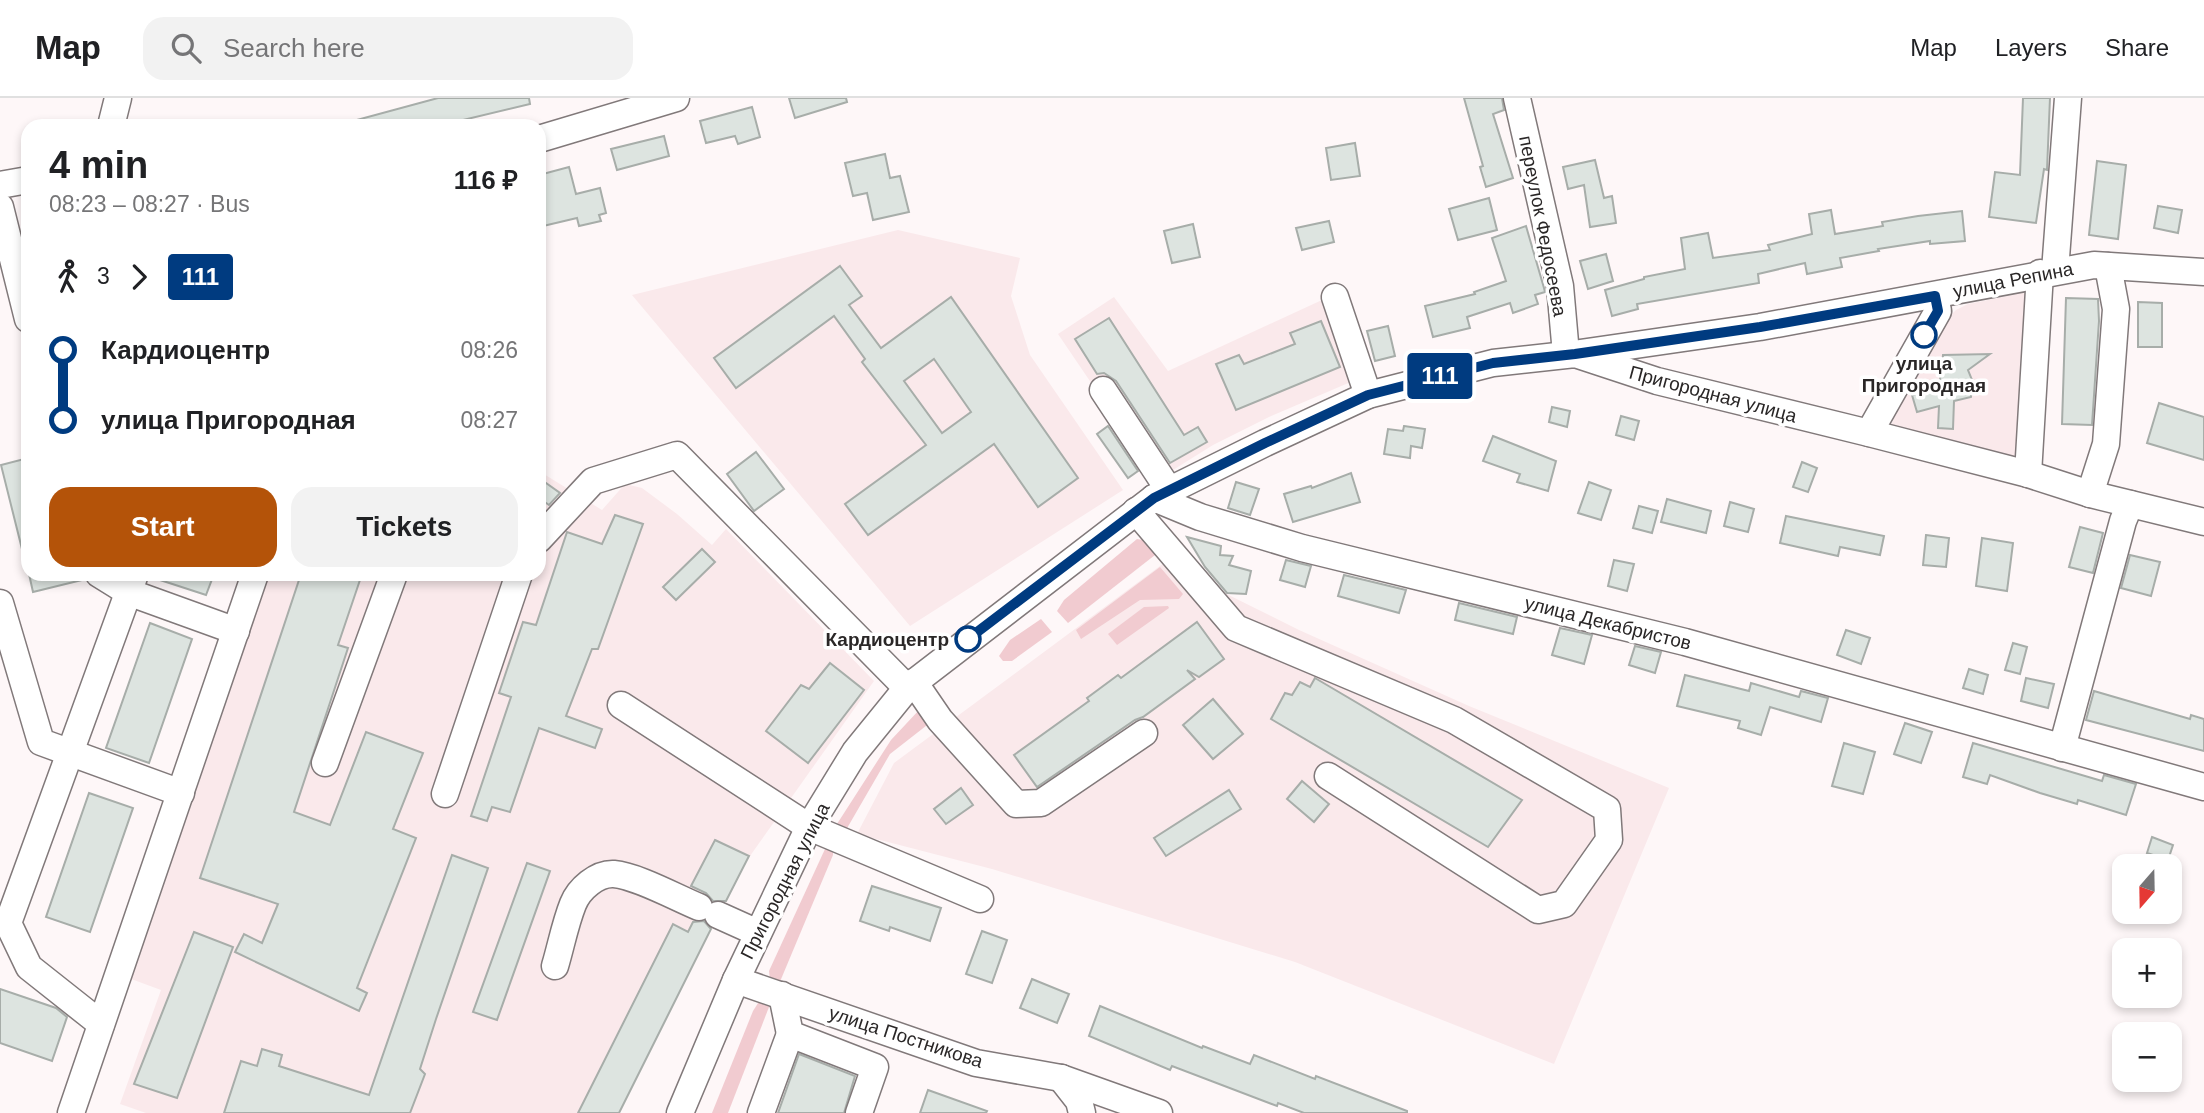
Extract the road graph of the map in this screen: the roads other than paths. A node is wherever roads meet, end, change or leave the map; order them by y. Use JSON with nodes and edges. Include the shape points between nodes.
{"nodes":[{"id":1,"x":118,"y":98,"type":"edge"},
{"id":2,"x":676,"y":98,"type":"edge"},
{"id":3,"x":1517,"y":98,"type":"edge"},
{"id":4,"x":2068,"y":98,"type":"edge"},
{"id":5,"x":113,"y":119,"type":"edge"},
{"id":6,"x":546,"y":137,"type":"edge"},
{"id":7,"x":21,"y":181,"type":"edge"},
{"id":8,"x":0,"y":185,"type":"edge"},
{"id":9,"x":0,"y":207,"type":"edge"},
{"id":10,"x":2108,"y":266,"type":"junction"},
{"id":11,"x":2048,"y":272,"type":"junction"},
{"id":12,"x":2204,"y":272,"type":"edge"},
{"id":13,"x":21,"y":292,"type":"edge"},
{"id":14,"x":1935,"y":296,"type":"junction"},
{"id":15,"x":1335,"y":297,"type":"dead end"},
{"id":16,"x":1570,"y":354,"type":"junction"},
{"id":17,"x":1104,"y":390,"type":"dead end"},
{"id":18,"x":1368,"y":395,"type":"junction"},
{"id":19,"x":1869,"y":433,"type":"junction"},
{"id":20,"x":2028,"y":474,"type":"junction"},
{"id":21,"x":2090,"y":494,"type":"junction"},
{"id":22,"x":1153,"y":500,"type":"junction"},
{"id":23,"x":2130,"y":504,"type":"junction"},
{"id":24,"x":2204,"y":522,"type":"edge"},
{"id":25,"x":546,"y":531,"type":"edge"},
{"id":26,"x":253,"y":581,"type":"edge"},
{"id":27,"x":391,"y":581,"type":"edge"},
{"id":28,"x":517,"y":581,"type":"edge"},
{"id":29,"x":132,"y":583,"type":"edge"},
{"id":30,"x":0,"y":603,"type":"edge"},
{"id":31,"x":236,"y":631,"type":"junction"},
{"id":32,"x":911,"y":685,"type":"junction"},
{"id":33,"x":621,"y":705,"type":"dead end"},
{"id":34,"x":1144,"y":733,"type":"dead end"},
{"id":35,"x":2062,"y":748,"type":"junction"},
{"id":36,"x":70,"y":753,"type":"junction"},
{"id":37,"x":326,"y":763,"type":"dead end"},
{"id":38,"x":1328,"y":776,"type":"dead end"},
{"id":39,"x":2204,"y":786,"type":"edge"},
{"id":40,"x":181,"y":793,"type":"junction"},
{"id":41,"x":445,"y":794,"type":"dead end"},
{"id":42,"x":809,"y":827,"type":"junction"},
{"id":43,"x":13,"y":879,"type":"edge"},
{"id":44,"x":980,"y":899,"type":"dead end"},
{"id":45,"x":4,"y":918,"type":"edge"},
{"id":46,"x":758,"y":933,"type":"junction"},
{"id":47,"x":555,"y":966,"type":"dead end"},
{"id":48,"x":736,"y":980,"type":"junction"},
{"id":49,"x":782,"y":995,"type":"junction"},
{"id":50,"x":101,"y":1024,"type":"junction"},
{"id":51,"x":790,"y":1034,"type":"junction"},
{"id":52,"x":1061,"y":1078,"type":"junction"},
{"id":53,"x":71,"y":1113,"type":"edge"},
{"id":54,"x":680,"y":1113,"type":"edge"},
{"id":55,"x":761,"y":1113,"type":"edge"},
{"id":56,"x":859,"y":1113,"type":"edge"},
{"id":57,"x":1082,"y":1113,"type":"edge"},
{"id":58,"x":1159,"y":1113,"type":"edge"}],
"edges":[{"from":1,"to":5,"type":"street"},
{"from":2,"to":6,"type":"street"},
{"from":3,"to":16,"type":"street","name":"переулок Федосеева","via":[[1560,286]]},
{"from":4,"to":11,"type":"street"},
{"from":7,"to":8,"type":"street"},
{"from":9,"to":13,"type":"street"},
{"from":10,"to":11,"type":"street","name":"улица Репина"},
{"from":10,"to":12,"type":"street","name":"улица Репина"},
{"from":10,"to":21,"type":"street","via":[[2116,309],[2106,444]]},
{"from":11,"to":14,"type":"street","name":"улица Репина"},
{"from":11,"to":20,"type":"street"},
{"from":14,"to":16,"type":"street","name":"улица Репина"},
{"from":14,"to":19,"type":"street","via":[[1938,311]]},
{"from":15,"to":18,"type":"street"},
{"from":16,"to":18,"type":"street","name":"Пригородная улица","via":[[1493,363]]},
{"from":16,"to":19,"type":"street","name":"Пригородная улица","via":[[1657,381]]},
{"from":17,"to":22,"type":"street"},
{"from":18,"to":22,"type":"street","name":"Пригородная улица"},
{"from":19,"to":20,"type":"street","name":"Пригородная улица"},
{"from":20,"to":21,"type":"street","name":"Пригородная улица"},
{"from":21,"to":23,"type":"street","name":"Пригородная улица"},
{"from":22,"to":32,"type":"street","name":"Пригородная улица"},
{"from":22,"to":35,"type":"street","name":"улица Декабристов","via":[[1303,548],[1685,642]]},
{"from":22,"to":38,"type":"street","via":[[1236,628],[1454,720],[1607,808],[1609,840],[1564,904],[1538,910]]},
{"from":23,"to":24,"type":"street","name":"Пригородная улица"},
{"from":23,"to":35,"type":"street"},
{"from":25,"to":32,"type":"street","via":[[593,481],[677,455]]},
{"from":26,"to":31,"type":"street"},
{"from":27,"to":37,"type":"street"},
{"from":28,"to":41,"type":"street"},
{"from":29,"to":31,"type":"street"},
{"from":29,"to":36,"type":"street"},
{"from":30,"to":36,"type":"street","via":[[41,742]]},
{"from":31,"to":40,"type":"street"},
{"from":32,"to":34,"type":"street","via":[[1016,804],[1041,803]]},
{"from":32,"to":42,"type":"street","name":"Пригородная улица","via":[[855,752]]},
{"from":33,"to":42,"type":"street"},
{"from":35,"to":39,"type":"street","name":"улица Декабристов"},
{"from":36,"to":40,"type":"street"},
{"from":36,"to":43,"type":"street"},
{"from":40,"to":50,"type":"street"},
{"from":42,"to":44,"type":"street"},
{"from":42,"to":46,"type":"street","name":"Пригородная улица"},
{"from":43,"to":45,"type":"street"},
{"from":45,"to":50,"type":"street","via":[[29,967]]},
{"from":46,"to":47,"type":"street","via":[[612,874],[586,885],[574,901]]},
{"from":46,"to":48,"type":"street","name":"Пригородная улица"},
{"from":48,"to":49,"type":"street","name":"улица Постникова"},
{"from":48,"to":54,"type":"street","name":"Пригородная улица"},
{"from":49,"to":51,"type":"street"},
{"from":49,"to":52,"type":"street","name":"улица Постникова","via":[[976,1063]]},
{"from":50,"to":53,"type":"street"},
{"from":51,"to":55,"type":"street"},
{"from":51,"to":56,"type":"street","via":[[875,1067]]},
{"from":52,"to":57,"type":"street","via":[[1079,1101]]},
{"from":52,"to":58,"type":"street","name":"улица Постникова"}]}
